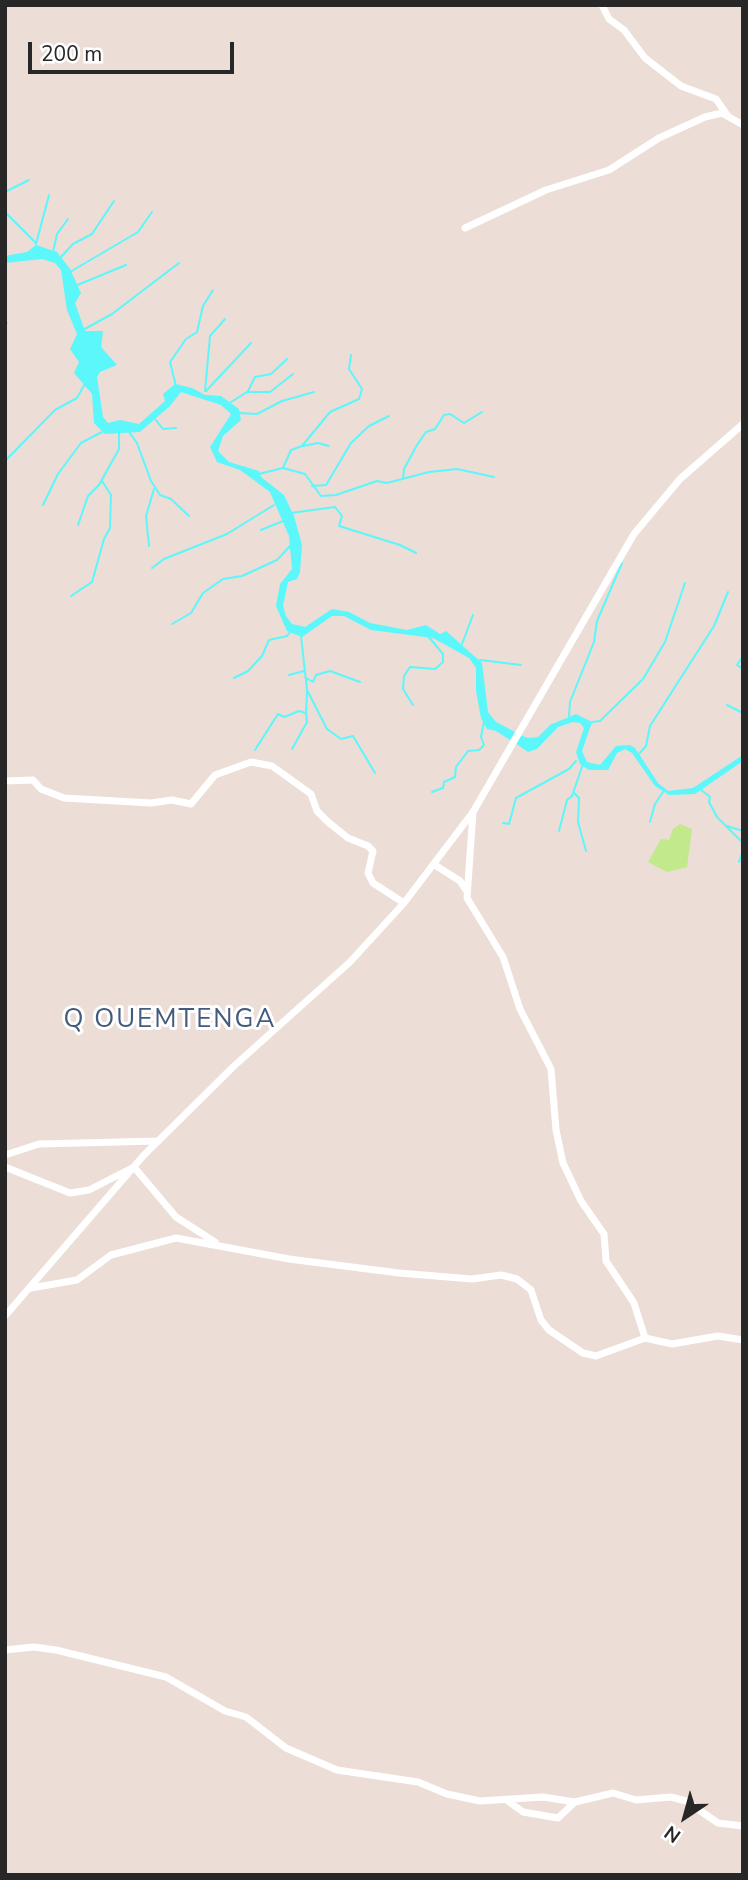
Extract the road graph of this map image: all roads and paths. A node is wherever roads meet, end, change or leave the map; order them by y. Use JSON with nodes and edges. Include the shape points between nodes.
{"nodes":[{"id":1,"x":602,"y":5,"type":"edge"},
{"id":2,"x":727,"y":115,"type":"junction"},
{"id":3,"x":743,"y":125,"type":"edge"},
{"id":4,"x":465,"y":228,"type":"dead end"},
{"id":5,"x":743,"y":424,"type":"edge"},
{"id":6,"x":5,"y":780,"type":"edge"},
{"id":7,"x":473,"y":812,"type":"junction"},
{"id":8,"x":435,"y":865,"type":"junction"},
{"id":9,"x":466,"y":890,"type":"junction"},
{"id":10,"x":404,"y":903,"type":"junction"},
{"id":11,"x":158,"y":1141,"type":"junction"},
{"id":12,"x":5,"y":1155,"type":"edge"},
{"id":13,"x":5,"y":1167,"type":"edge"},
{"id":14,"x":134,"y":1167,"type":"junction"},
{"id":15,"x":221,"y":1246,"type":"junction"},
{"id":16,"x":30,"y":1289,"type":"junction"},
{"id":17,"x":5,"y":1316,"type":"edge"},
{"id":18,"x":645,"y":1338,"type":"junction"},
{"id":19,"x":743,"y":1339,"type":"edge"},
{"id":20,"x":5,"y":1650,"type":"edge"},
{"id":21,"x":507,"y":1801,"type":"junction"},
{"id":22,"x":575,"y":1802,"type":"junction"},
{"id":23,"x":743,"y":1826,"type":"edge"}],
"edges":[{"from":1,"to":2,"type":"street","via":[[645,58],[681,86],[716,99]]},
{"from":2,"to":3,"type":"street"},
{"from":2,"to":4,"type":"street","via":[[705,117],[659,138],[609,170],[545,190]]},
{"from":5,"to":7,"type":"street","via":[[680,479],[634,534]]},
{"from":6,"to":10,"type":"street","via":[[33,780],[41,789],[64,797],[191,804],[215,775],[251,762],[272,766],[311,794],[317,811],[328,822],[373,851],[368,873],[373,883]]},
{"from":7,"to":8,"type":"street"},
{"from":7,"to":9,"type":"street"},
{"from":8,"to":9,"type":"street"},
{"from":8,"to":10,"type":"street"},
{"from":9,"to":18,"type":"street","via":[[472,910],[503,957],[520,1009],[551,1069],[556,1130],[567,1174],[604,1234],[606,1261],[634,1303]]},
{"from":10,"to":11,"type":"street","via":[[349,962]]},
{"from":11,"to":12,"type":"street","via":[[39,1144]]},
{"from":11,"to":14,"type":"street"},
{"from":13,"to":14,"type":"street","via":[[70,1193],[89,1190]]},
{"from":14,"to":15,"type":"street","via":[[176,1217]]},
{"from":14,"to":16,"type":"street"},
{"from":15,"to":16,"type":"street","via":[[176,1238],[111,1255],[77,1280]]},
{"from":15,"to":18,"type":"street","via":[[399,1273],[472,1279],[501,1275],[527,1284],[549,1330],[583,1353],[596,1356]]},
{"from":16,"to":17,"type":"street"},
{"from":18,"to":19,"type":"street","via":[[672,1344],[718,1336]]},
{"from":20,"to":21,"type":"street","via":[[56,1650],[166,1677],[226,1712],[246,1717],[286,1748],[337,1770],[418,1782],[480,1801]]},
{"from":21,"to":22,"type":"street","via":[[543,1797]]},
{"from":21,"to":22,"type":"street","via":[[523,1812],[558,1818]]},
{"from":22,"to":23,"type":"street","via":[[613,1793],[636,1800],[671,1797],[687,1801],[718,1824]]}]}
